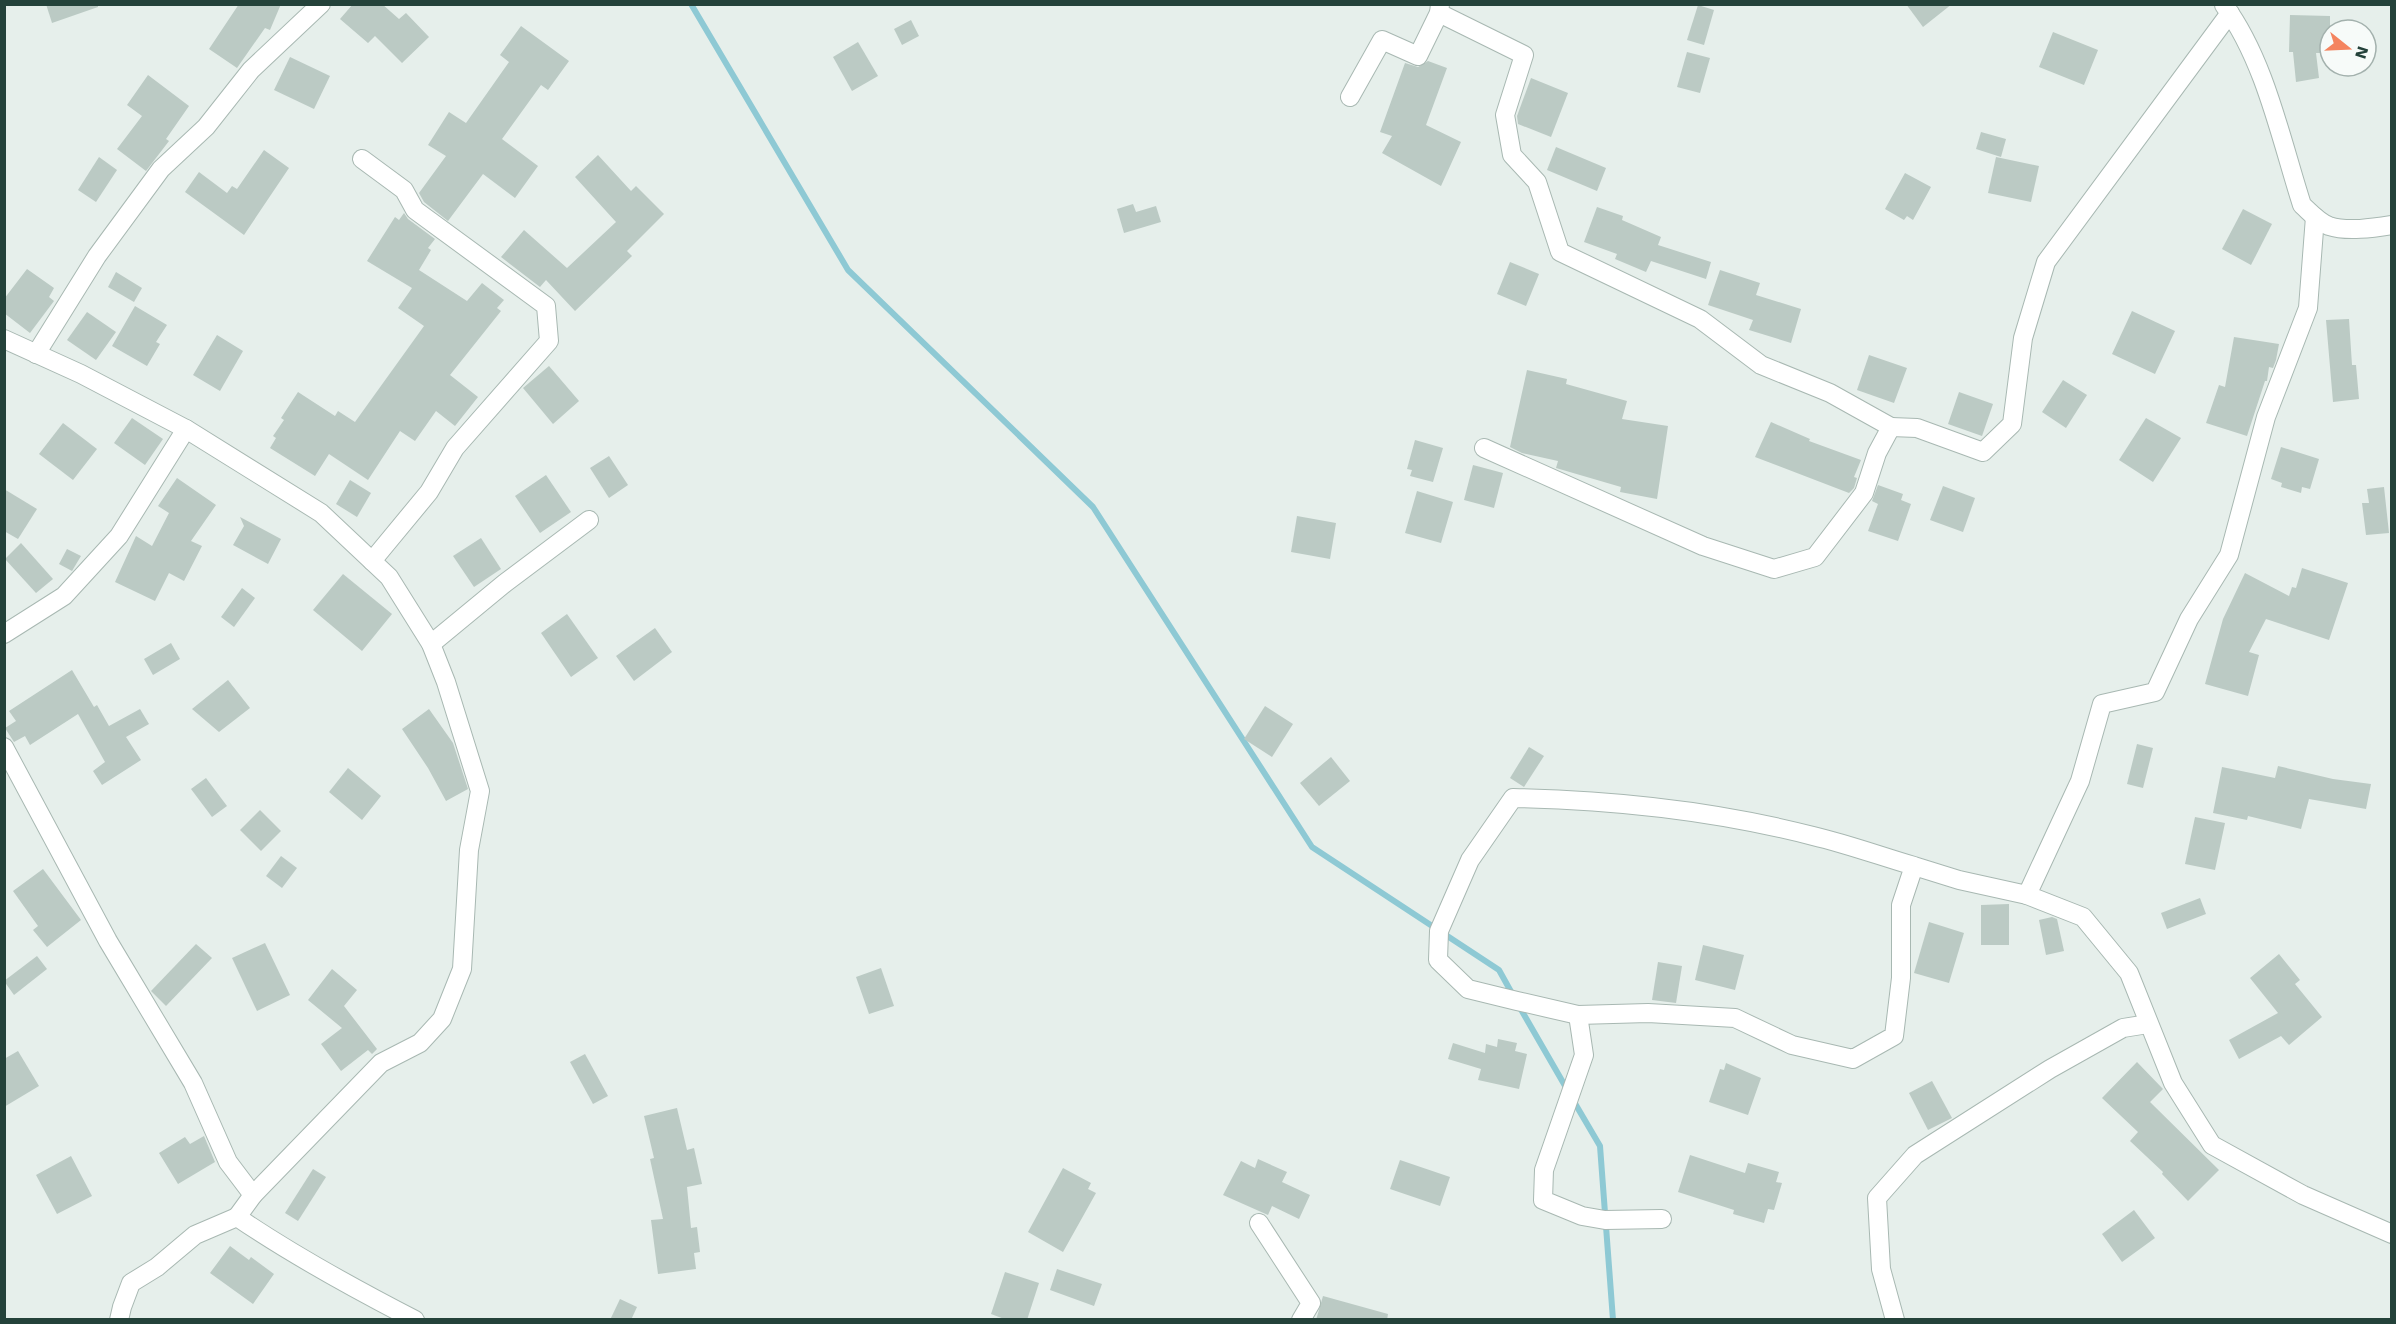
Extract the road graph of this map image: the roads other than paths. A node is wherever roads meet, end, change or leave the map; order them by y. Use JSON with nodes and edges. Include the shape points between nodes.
{"nodes":[{"id":1,"x":321,"y":4,"type":"edge"},
{"id":2,"x":1439,"y":9,"type":"edge"},
{"id":3,"x":2227,"y":9,"type":"edge"},
{"id":4,"x":1350,"y":97,"type":"dead end"},
{"id":5,"x":362,"y":159,"type":"dead end"},
{"id":6,"x":2315,"y":217,"type":"junction"},
{"id":7,"x":2391,"y":225,"type":"edge"},
{"id":8,"x":4,"y":339,"type":"edge"},
{"id":9,"x":36,"y":354,"type":"junction"},
{"id":10,"x":1891,"y":427,"type":"junction"},
{"id":11,"x":186,"y":429,"type":"junction"},
{"id":12,"x":1484,"y":448,"type":"dead end"},
{"id":13,"x":589,"y":520,"type":"dead end"},
{"id":14,"x":372,"y":561,"type":"junction"},
{"id":15,"x":4,"y":634,"type":"edge"},
{"id":16,"x":431,"y":644,"type":"junction"},
{"id":17,"x":4,"y":747,"type":"edge"},
{"id":18,"x":1914,"y":866,"type":"junction"},
{"id":19,"x":2026,"y":895,"type":"junction"},
{"id":20,"x":1578,"y":1015,"type":"junction"},
{"id":21,"x":2148,"y":1024,"type":"junction"},
{"id":22,"x":253,"y":1195,"type":"junction"},
{"id":23,"x":237,"y":1216,"type":"junction"},
{"id":24,"x":1662,"y":1220,"type":"dead end"},
{"id":25,"x":1258,"y":1223,"type":"dead end"},
{"id":26,"x":2391,"y":1234,"type":"edge"},
{"id":27,"x":119,"y":1320,"type":"edge"},
{"id":28,"x":415,"y":1320,"type":"edge"},
{"id":29,"x":1301,"y":1320,"type":"edge"},
{"id":30,"x":1895,"y":1320,"type":"edge"}],
"edges":[{"from":1,"to":9,"type":"street","via":[[251,70],[206,127],[161,168],[97,256]]},
{"from":2,"to":4,"type":"street","via":[[1418,56],[1382,40]]},
{"from":2,"to":10,"type":"street","via":[[1524,55],[1505,115],[1512,155],[1537,182],[1560,252],[1700,319],[1761,365],[1830,393]]},
{"from":3,"to":6,"type":"street","via":[[2253,57],[2302,205]]},
{"from":3,"to":10,"type":"street","via":[[2046,262],[2023,338],[2012,424],[1983,452],[1917,428]]},
{"from":5,"to":14,"type":"street","via":[[404,190],[415,210],[546,306],[549,341],[455,448],[429,492]]},
{"from":6,"to":7,"type":"street","via":[[2328,226],[2346,228]]},
{"from":6,"to":19,"type":"street","via":[[2308,308],[2266,417],[2229,555],[2189,619],[2155,692],[2102,704],[2080,781]]},
{"from":8,"to":9,"type":"street"},
{"from":9,"to":11,"type":"street"},
{"from":10,"to":12,"type":"street","via":[[1877,453],[1864,493],[1815,558],[1774,569],[1703,546]]},
{"from":11,"to":14,"type":"street","via":[[321,513]]},
{"from":11,"to":15,"type":"street","via":[[119,536],[64,596]]},
{"from":13,"to":16,"type":"street"},
{"from":14,"to":16,"type":"street","via":[[389,577]]},
{"from":16,"to":22,"type":"street","via":[[480,791],[469,850],[462,969],[442,1019],[420,1043],[381,1063]]},
{"from":17,"to":22,"type":"street","via":[[108,941],[193,1083],[228,1162]]},
{"from":18,"to":19,"type":"street"},
{"from":18,"to":20,"type":"street","via":[[1901,905],[1901,978],[1894,1036],[1853,1059],[1792,1045],[1735,1018],[1648,1013]]},
{"from":18,"to":20,"type":"street","via":[[1813,836],[1715,817],[1585,800],[1513,798],[1470,860],[1439,931],[1438,960],[1468,989]]},
{"from":19,"to":21,"type":"street","via":[[2083,917],[2129,973]]},
{"from":20,"to":24,"type":"street","via":[[1584,1055],[1544,1170],[1543,1200],[1582,1216],[1605,1220]]},
{"from":21,"to":26,"type":"street","via":[[2173,1083],[2212,1145],[2302,1195]]},
{"from":21,"to":30,"type":"street","via":[[2123,1028],[2050,1069],[1915,1155],[1877,1198],[1881,1269]]},
{"from":22,"to":23,"type":"street"},
{"from":23,"to":27,"type":"street","via":[[195,1235],[131,1283]]},
{"from":23,"to":28,"type":"street","via":[[339,1281]]},
{"from":25,"to":29,"type":"street","via":[[1311,1303]]}]}
